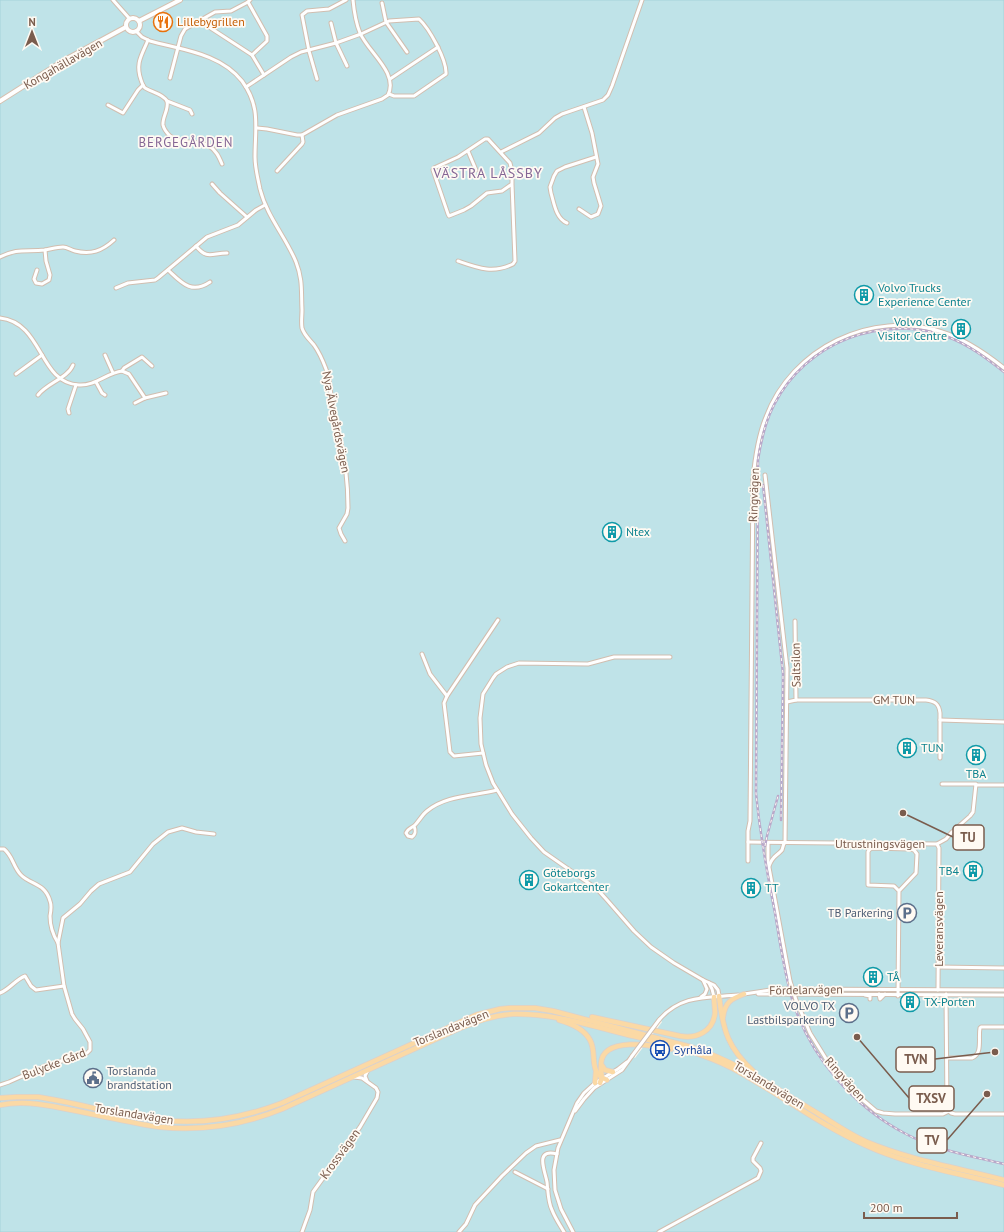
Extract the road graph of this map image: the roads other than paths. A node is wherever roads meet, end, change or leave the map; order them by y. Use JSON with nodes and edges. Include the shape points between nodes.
{"nodes":[{"id":1,"x":113,"y":0,"type":"edge"},
{"id":2,"x":180,"y":0,"type":"edge"},
{"id":3,"x":346,"y":0,"type":"edge"},
{"id":4,"x":353,"y":0,"type":"edge"},
{"id":5,"x":642,"y":0,"type":"edge"},
{"id":6,"x":249,"y":1,"type":"edge"},
{"id":7,"x":382,"y":3,"type":"dead end"},
{"id":8,"x":129,"y":18,"type":"junction"},
{"id":9,"x":204,"y":19,"type":"junction"},
{"id":10,"x":139,"y":21,"type":"junction"},
{"id":11,"x":386,"y":22,"type":"junction"},
{"id":12,"x":331,"y":23,"type":"dead end"},
{"id":13,"x":126,"y":28,"type":"junction"},
{"id":14,"x":136,"y":31,"type":"junction"},
{"id":15,"x":361,"y":34,"type":"junction"},
{"id":16,"x":148,"y":40,"type":"junction"},
{"id":17,"x":336,"y":43,"type":"junction"},
{"id":18,"x":438,"y":47,"type":"junction"},
{"id":19,"x":178,"y":48,"type":"junction"},
{"id":20,"x":309,"y":51,"type":"junction"},
{"id":21,"x":407,"y":52,"type":"dead end"},
{"id":22,"x":252,"y":55,"type":"junction"},
{"id":23,"x":347,"y":66,"type":"dead end"},
{"id":24,"x":264,"y":75,"type":"junction"},
{"id":25,"x":170,"y":78,"type":"dead end"},
{"id":26,"x":317,"y":79,"type":"dead end"},
{"id":27,"x":390,"y":79,"type":"junction"},
{"id":28,"x":143,"y":85,"type":"junction"},
{"id":29,"x":246,"y":87,"type":"junction"},
{"id":30,"x":389,"y":94,"type":"junction"},
{"id":31,"x":0,"y":101,"type":"edge"},
{"id":32,"x":167,"y":101,"type":"junction"},
{"id":33,"x":108,"y":105,"type":"dead end"},
{"id":34,"x":584,"y":107,"type":"junction"},
{"id":35,"x":192,"y":114,"type":"dead end"},
{"id":36,"x":257,"y":128,"type":"junction"},
{"id":37,"x":302,"y":135,"type":"junction"},
{"id":38,"x":468,"y":151,"type":"junction"},
{"id":39,"x":501,"y":152,"type":"junction"},
{"id":40,"x":596,"y":157,"type":"junction"},
{"id":41,"x":222,"y":164,"type":"dead end"},
{"id":42,"x":476,"y":170,"type":"dead end"},
{"id":43,"x":277,"y":171,"type":"dead end"},
{"id":44,"x":212,"y":184,"type":"dead end"},
{"id":45,"x":512,"y":184,"type":"junction"},
{"id":46,"x":265,"y":205,"type":"junction"},
{"id":47,"x":579,"y":209,"type":"dead end"},
{"id":48,"x":247,"y":217,"type":"junction"},
{"id":49,"x":567,"y":223,"type":"dead end"},
{"id":50,"x":114,"y":240,"type":"dead end"},
{"id":51,"x":196,"y":246,"type":"junction"},
{"id":52,"x":45,"y":250,"type":"junction"},
{"id":53,"x":227,"y":253,"type":"dead end"},
{"id":54,"x":0,"y":258,"type":"edge"},
{"id":55,"x":458,"y":261,"type":"dead end"},
{"id":56,"x":37,"y":270,"type":"dead end"},
{"id":57,"x":168,"y":270,"type":"junction"},
{"id":58,"x":210,"y":282,"type":"dead end"},
{"id":59,"x":116,"y":288,"type":"dead end"},
{"id":60,"x":0,"y":318,"type":"edge"},
{"id":61,"x":42,"y":355,"type":"junction"},
{"id":62,"x":105,"y":355,"type":"dead end"},
{"id":63,"x":73,"y":365,"type":"dead end"},
{"id":64,"x":152,"y":366,"type":"dead end"},
{"id":65,"x":1004,"y":368,"type":"edge"},
{"id":66,"x":122,"y":371,"type":"junction"},
{"id":67,"x":114,"y":373,"type":"junction"},
{"id":68,"x":16,"y":374,"type":"dead end"},
{"id":69,"x":60,"y":378,"type":"junction"},
{"id":70,"x":96,"y":382,"type":"junction"},
{"id":71,"x":76,"y":384,"type":"junction"},
{"id":72,"x":166,"y":393,"type":"dead end"},
{"id":73,"x":38,"y":395,"type":"dead end"},
{"id":74,"x":105,"y":395,"type":"dead end"},
{"id":75,"x":145,"y":398,"type":"junction"},
{"id":76,"x":135,"y":402,"type":"dead end"},
{"id":77,"x":69,"y":413,"type":"dead end"},
{"id":78,"x":766,"y":475,"type":"dead end"},
{"id":79,"x":345,"y":541,"type":"dead end"},
{"id":80,"x":498,"y":620,"type":"dead end"},
{"id":81,"x":795,"y":621,"type":"dead end"},
{"id":82,"x":422,"y":654,"type":"dead end"},
{"id":83,"x":670,"y":657,"type":"dead end"},
{"id":84,"x":447,"y":696,"type":"junction"},
{"id":85,"x":796,"y":700,"type":"junction"},
{"id":86,"x":787,"y":702,"type":"junction"},
{"id":87,"x":940,"y":720,"type":"junction"},
{"id":88,"x":1004,"y":722,"type":"edge"},
{"id":89,"x":483,"y":753,"type":"junction"},
{"id":90,"x":940,"y":758,"type":"dead end"},
{"id":91,"x":942,"y":784,"type":"dead end"},
{"id":92,"x":976,"y":784,"type":"junction"},
{"id":93,"x":1004,"y":785,"type":"edge"},
{"id":94,"x":497,"y":790,"type":"junction"},
{"id":95,"x":414,"y":826,"type":"dead end"},
{"id":96,"x":214,"y":834,"type":"dead end"},
{"id":97,"x":748,"y":842,"type":"junction"},
{"id":98,"x":768,"y":843,"type":"junction"},
{"id":99,"x":785,"y":843,"type":"junction"},
{"id":100,"x":937,"y":844,"type":"junction"},
{"id":101,"x":0,"y":849,"type":"edge"},
{"id":102,"x":748,"y":861,"type":"dead end"},
{"id":103,"x":769,"y":866,"type":"junction"},
{"id":104,"x":899,"y":891,"type":"junction"},
{"id":105,"x":58,"y":943,"type":"junction"},
{"id":106,"x":938,"y":967,"type":"junction"},
{"id":107,"x":1004,"y":968,"type":"edge"},
{"id":108,"x":704,"y":981,"type":"junction"},
{"id":109,"x":64,"y":986,"type":"junction"},
{"id":110,"x":869,"y":989,"type":"junction"},
{"id":111,"x":938,"y":990,"type":"junction"},
{"id":112,"x":1004,"y":990,"type":"edge"},
{"id":113,"x":875,"y":991,"type":"junction"},
{"id":114,"x":898,"y":992,"type":"junction"},
{"id":115,"x":0,"y":993,"type":"edge"},
{"id":116,"x":857,"y":993,"type":"junction"},
{"id":117,"x":946,"y":993,"type":"junction"},
{"id":118,"x":744,"y":994,"type":"junction"},
{"id":119,"x":879,"y":994,"type":"junction"},
{"id":120,"x":886,"y":994,"type":"junction"},
{"id":121,"x":1004,"y":995,"type":"edge"},
{"id":122,"x":716,"y":997,"type":"junction"},
{"id":123,"x":700,"y":998,"type":"junction"},
{"id":124,"x":870,"y":999,"type":"dead end"},
{"id":125,"x":535,"y":1008,"type":"junction"},
{"id":126,"x":543,"y":1015,"type":"junction"},
{"id":127,"x":723,"y":1023,"type":"junction"},
{"id":128,"x":1004,"y":1027,"type":"edge"},
{"id":129,"x":946,"y":1058,"type":"junction"},
{"id":130,"x":627,"y":1062,"type":"junction"},
{"id":131,"x":601,"y":1066,"type":"junction"},
{"id":132,"x":368,"y":1070,"type":"junction"},
{"id":133,"x":596,"y":1071,"type":"junction"},
{"id":134,"x":613,"y":1072,"type":"junction"},
{"id":135,"x":354,"y":1077,"type":"junction"},
{"id":136,"x":749,"y":1078,"type":"junction"},
{"id":137,"x":367,"y":1081,"type":"junction"},
{"id":138,"x":601,"y":1081,"type":"junction"},
{"id":139,"x":770,"y":1084,"type":"junction"},
{"id":140,"x":0,"y":1085,"type":"edge"},
{"id":141,"x":0,"y":1098,"type":"edge"},
{"id":142,"x":0,"y":1105,"type":"edge"},
{"id":143,"x":949,"y":1111,"type":"junction"},
{"id":144,"x":1004,"y":1114,"type":"edge"},
{"id":145,"x":560,"y":1140,"type":"junction"},
{"id":146,"x":761,"y":1143,"type":"dead end"},
{"id":147,"x":557,"y":1154,"type":"junction"},
{"id":148,"x":515,"y":1172,"type":"dead end"},
{"id":149,"x":1004,"y":1180,"type":"edge"},
{"id":150,"x":1004,"y":1185,"type":"edge"},
{"id":151,"x":548,"y":1189,"type":"junction"},
{"id":152,"x":302,"y":1232,"type":"edge"},
{"id":153,"x":459,"y":1232,"type":"edge"},
{"id":154,"x":564,"y":1232,"type":"edge"},
{"id":155,"x":572,"y":1232,"type":"edge"},
{"id":156,"x":659,"y":1232,"type":"edge"}],
"edges":[{"from":1,"to":8,"type":"street"},
{"from":2,"to":10,"type":"street"},
{"from":3,"to":20,"type":"street","via":[[329,9],[307,11],[302,15]]},
{"from":4,"to":15,"type":"street"},
{"from":5,"to":34,"type":"street","via":[[610,92],[603,100]]},
{"from":6,"to":9,"type":"street","via":[[231,11],[215,12]]},
{"from":6,"to":22,"type":"street","via":[[268,36],[267,41]]},
{"from":7,"to":11,"type":"street"},
{"from":8,"to":10,"type":"street"},
{"from":8,"to":13,"type":"street"},
{"from":9,"to":19,"type":"street","via":[[185,29]]},
{"from":9,"to":22,"type":"street","via":[[209,27]]},
{"from":10,"to":14,"type":"street","via":[[140,26]]},
{"from":11,"to":15,"type":"street"},
{"from":11,"to":18,"type":"street","via":[[419,20]]},
{"from":11,"to":21,"type":"street"},
{"from":12,"to":17,"type":"street"},
{"from":13,"to":14,"type":"street","via":[[131,32]]},
{"from":13,"to":31,"type":"street","name":"Kongahällavägen","via":[[63,61]]},
{"from":14,"to":16,"type":"street","name":"Nya Älvegårdsvägen"},
{"from":15,"to":17,"type":"street"},
{"from":15,"to":27,"type":"street"},
{"from":16,"to":19,"type":"street","name":"Nya Älvegårdsvägen"},
{"from":16,"to":28,"type":"street","via":[[140,58],[138,71]]},
{"from":17,"to":20,"type":"street"},
{"from":17,"to":23,"type":"street"},
{"from":18,"to":27,"type":"street"},
{"from":18,"to":30,"type":"street","via":[[446,70],[444,75],[414,96]]},
{"from":19,"to":25,"type":"street"},
{"from":19,"to":29,"type":"street","name":"Nya Älvegårdsvägen","via":[[221,62]]},
{"from":20,"to":24,"type":"street","via":[[301,52]]},
{"from":20,"to":26,"type":"street"},
{"from":22,"to":24,"type":"street"},
{"from":24,"to":29,"type":"street"},
{"from":27,"to":30,"type":"street"},
{"from":28,"to":32,"type":"street","via":[[162,95]]},
{"from":28,"to":33,"type":"street","via":[[123,113]]},
{"from":29,"to":36,"type":"street","name":"Nya Älvegårdsvägen","via":[[254,108]]},
{"from":30,"to":37,"type":"street","via":[[382,99],[337,115]]},
{"from":32,"to":35,"type":"street","via":[[190,110]]},
{"from":32,"to":41,"type":"street","via":[[163,125],[168,134],[178,141],[209,146]]},
{"from":34,"to":39,"type":"street","via":[[562,114],[539,133]]},
{"from":34,"to":40,"type":"street"},
{"from":36,"to":37,"type":"street"},
{"from":36,"to":46,"type":"street","name":"Nya Älvegårdsvägen","via":[[256,164]]},
{"from":37,"to":43,"type":"street","via":[[302,144]]},
{"from":38,"to":39,"type":"street","via":[[488,139]]},
{"from":38,"to":42,"type":"street"},
{"from":38,"to":45,"type":"street","via":[[433,170],[449,216],[463,211],[487,193],[502,191]]},
{"from":39,"to":45,"type":"street","via":[[512,168]]},
{"from":40,"to":47,"type":"street","via":[[598,164],[594,183],[600,211],[591,217]]},
{"from":40,"to":49,"type":"street","via":[[563,167],[554,176],[551,193],[559,218]]},
{"from":44,"to":48,"type":"street"},
{"from":45,"to":55,"type":"street","via":[[515,261],[513,264],[487,270]]},
{"from":46,"to":48,"type":"street"},
{"from":46,"to":79,"type":"street","name":"Nya Älvegårdsvägen","via":[[292,253],[299,273],[303,332],[318,351],[328,373],[333,416],[347,474],[348,508],[339,528]]},
{"from":48,"to":51,"type":"street","via":[[238,226],[207,237]]},
{"from":50,"to":52,"type":"street","via":[[104,248],[92,252],[80,252],[63,247]]},
{"from":51,"to":53,"type":"street","via":[[208,255]]},
{"from":51,"to":57,"type":"street"},
{"from":52,"to":54,"type":"street","via":[[15,251]]},
{"from":52,"to":56,"type":"street","via":[[50,275],[48,280],[42,284],[36,283],[34,279]]},
{"from":57,"to":58,"type":"street","via":[[189,287],[205,286]]},
{"from":57,"to":59,"type":"street","via":[[155,280],[128,283]]},
{"from":60,"to":61,"type":"street","via":[[23,328]]},
{"from":61,"to":68,"type":"street"},
{"from":61,"to":69,"type":"street","via":[[48,366]]},
{"from":62,"to":67,"type":"street"},
{"from":63,"to":69,"type":"street"},
{"from":64,"to":66,"type":"street","via":[[142,357]]},
{"from":65,"to":97,"type":"street","name":"Ringvägen","via":[[975,346],[944,332],[912,326],[880,326],[844,336],[820,349],[797,368],[774,399],[760,433],[753,479]]},
{"from":66,"to":67,"type":"street"},
{"from":66,"to":75,"type":"street","via":[[129,374]]},
{"from":67,"to":70,"type":"street"},
{"from":69,"to":71,"type":"street"},
{"from":69,"to":73,"type":"street"},
{"from":70,"to":71,"type":"street"},
{"from":70,"to":74,"type":"street"},
{"from":71,"to":77,"type":"street"},
{"from":72,"to":75,"type":"street"},
{"from":75,"to":76,"type":"street"},
{"from":78,"to":86,"type":"street","via":[[787,668]]},
{"from":80,"to":84,"type":"street"},
{"from":81,"to":85,"type":"street","name":"Saltsilon"},
{"from":82,"to":84,"type":"street","via":[[430,674]]},
{"from":83,"to":89,"type":"street","via":[[614,657],[588,664],[519,663],[507,667],[496,674],[482,699],[480,729]]},
{"from":84,"to":89,"type":"street","via":[[444,703],[450,752],[454,756]]},
{"from":85,"to":86,"type":"street","name":"Saltsilon"},
{"from":85,"to":87,"type":"street","name":"GM TUN","via":[[930,700],[939,708]]},
{"from":86,"to":99,"type":"street"},
{"from":87,"to":88,"type":"street"},
{"from":87,"to":90,"type":"street","name":"GM TUN"},
{"from":89,"to":94,"type":"street"},
{"from":91,"to":92,"type":"street"},
{"from":92,"to":93,"type":"street"},
{"from":92,"to":100,"type":"street","name":"Utrustningsvägen","via":[[973,812],[946,839]]},
{"from":94,"to":95,"type":"street","via":[[448,800],[427,811]]},
{"from":94,"to":108,"type":"street","via":[[521,826],[544,852],[596,890],[634,931],[656,950]]},
{"from":96,"to":105,"type":"street","name":"Bulycke Gård","via":[[182,828],[168,832],[153,844],[130,872],[99,884],[65,915]]},
{"from":97,"to":98,"type":"street"},
{"from":97,"to":102,"type":"street","name":"Ringvägen"},
{"from":98,"to":99,"type":"street","name":"Utrustningsvägen"},
{"from":98,"to":103,"type":"street"},
{"from":99,"to":100,"type":"street","name":"Utrustningsvägen"},
{"from":99,"to":103,"type":"street"},
{"from":100,"to":106,"type":"street","name":"Leveransvägen"},
{"from":101,"to":105,"type":"street","name":"Bulycke Gård","via":[[7,851],[19,873],[48,895],[53,935]]},
{"from":103,"to":143,"type":"street","name":"Ringvägen","bridge":true,"via":[[790,981],[810,1033],[828,1062],[856,1094],[876,1111],[895,1114],[943,1114]]},
{"from":104,"to":104,"type":"street","via":[[916,873],[916,852],[910,849],[869,850],[868,886],[894,886]]},
{"from":104,"to":114,"type":"street"},
{"from":105,"to":109,"type":"street","name":"Bulycke Gård"},
{"from":106,"to":107,"type":"street"},
{"from":106,"to":111,"type":"street","name":"Leveransvägen"},
{"from":108,"to":122,"type":"street","via":[[712,987]]},
{"from":108,"to":123,"type":"street","via":[[707,991]]},
{"from":109,"to":115,"type":"street","via":[[36,990],[25,976]]},
{"from":109,"to":140,"type":"street","name":"Bulycke Gård","via":[[74,1019],[90,1042],[90,1052],[45,1066]]},
{"from":110,"to":113,"type":"street","name":"Fördelarvägen"},
{"from":110,"to":114,"type":"street","name":"Fördelarvägen"},
{"from":110,"to":118,"type":"street","name":"Fördelarvägen","via":[[777,989]]},
{"from":111,"to":114,"type":"street"},
{"from":111,"to":117,"type":"street"},
{"from":112,"to":117,"type":"street"},
{"from":113,"to":114,"type":"street"},
{"from":113,"to":119,"type":"street","name":"Fördelarvägen"},
{"from":114,"to":117,"type":"street"},
{"from":114,"to":120,"type":"street"},
{"from":114,"to":120,"type":"street"},
{"from":116,"to":118,"type":"street","name":"Fördelarvägen"},
{"from":116,"to":119,"type":"street","name":"Fördelarvägen"},
{"from":116,"to":124,"type":"street","name":"Fördelarvägen","via":[[868,995]]},
{"from":117,"to":121,"type":"street"},
{"from":117,"to":129,"type":"street"},
{"from":118,"to":122,"type":"street","name":"Fördelarvägen"},
{"from":118,"to":127,"type":"main road","via":[[728,1003],[724,1010]]},
{"from":119,"to":120,"type":"street","name":"Fördelarvägen"},
{"from":119,"to":120,"type":"street","via":[[880,999]]},
{"from":122,"to":123,"type":"street","name":"Fördelarvägen"},
{"from":122,"to":125,"type":"main road","via":[[715,1011],[708,1029],[689,1037],[559,1010]]},
{"from":122,"to":127,"type":"main road"},
{"from":123,"to":130,"type":"street","name":"Fördelarvägen","bridge":true,"via":[[689,1000],[666,1012]]},
{"from":125,"to":139,"type":"main road","name":"Torslandavägen","via":[[577,1016],[698,1049],[732,1063]]},
{"from":125,"to":141,"type":"main road","name":"Torslandavägen","via":[[500,1009],[476,1015],[282,1102],[253,1113],[225,1119],[161,1120],[43,1098]]},
{"from":126,"to":132,"type":"main road","name":"Torslandavägen","via":[[511,1014],[481,1020]]},
{"from":126,"to":133,"type":"main road","via":[[571,1025],[588,1036]]},
{"from":126,"to":136,"type":"main road","name":"Torslandavägen","via":[[565,1018],[682,1049],[725,1065]]},
{"from":127,"to":139,"type":"main road","via":[[729,1041],[742,1061]]},
{"from":128,"to":129,"type":"street","via":[[980,1028],[978,1052],[975,1057]]},
{"from":129,"to":143,"type":"street","via":[[946,1104]]},
{"from":130,"to":134,"type":"street"},
{"from":130,"to":138,"type":"street","via":[[622,1070]]},
{"from":131,"to":134,"type":"main road"},
{"from":131,"to":136,"type":"main road","via":[[602,1058],[607,1051],[633,1044],[682,1052]]},
{"from":131,"to":138,"type":"main road"},
{"from":132,"to":135,"type":"main road","name":"Torslandavägen"},
{"from":132,"to":137,"type":"street"},
{"from":133,"to":138,"type":"main road"},
{"from":133,"to":138,"type":"main road"},
{"from":134,"to":138,"type":"street"},
{"from":135,"to":137,"type":"street"},
{"from":135,"to":142,"type":"main road","name":"Torslandavägen","via":[[268,1115],[240,1123],[209,1127],[155,1126],[35,1103]]},
{"from":136,"to":150,"type":"main road","name":"Torslandavägen","via":[[826,1126],[864,1145],[905,1160]]},
{"from":137,"to":152,"type":"street","name":"Krossvägen","via":[[377,1089],[377,1098],[360,1127],[313,1192]]},
{"from":138,"to":145,"type":"street","via":[[584,1099]]},
{"from":139,"to":149,"type":"main road","name":"Torslandavägen","via":[[866,1141],[908,1156]]},
{"from":143,"to":144,"type":"street","name":"Ringvägen","via":[[955,1114]]},
{"from":145,"to":147,"type":"street"},
{"from":145,"to":153,"type":"street","via":[[536,1146],[526,1153],[475,1205]]},
{"from":146,"to":156,"type":"street","via":[[753,1158],[761,1171],[758,1178]]},
{"from":147,"to":151,"type":"street","via":[[547,1153],[543,1158]]},
{"from":147,"to":155,"type":"street","via":[[554,1170],[555,1190]]},
{"from":148,"to":151,"type":"street"},
{"from":151,"to":154,"type":"street","via":[[552,1211]]}]}
